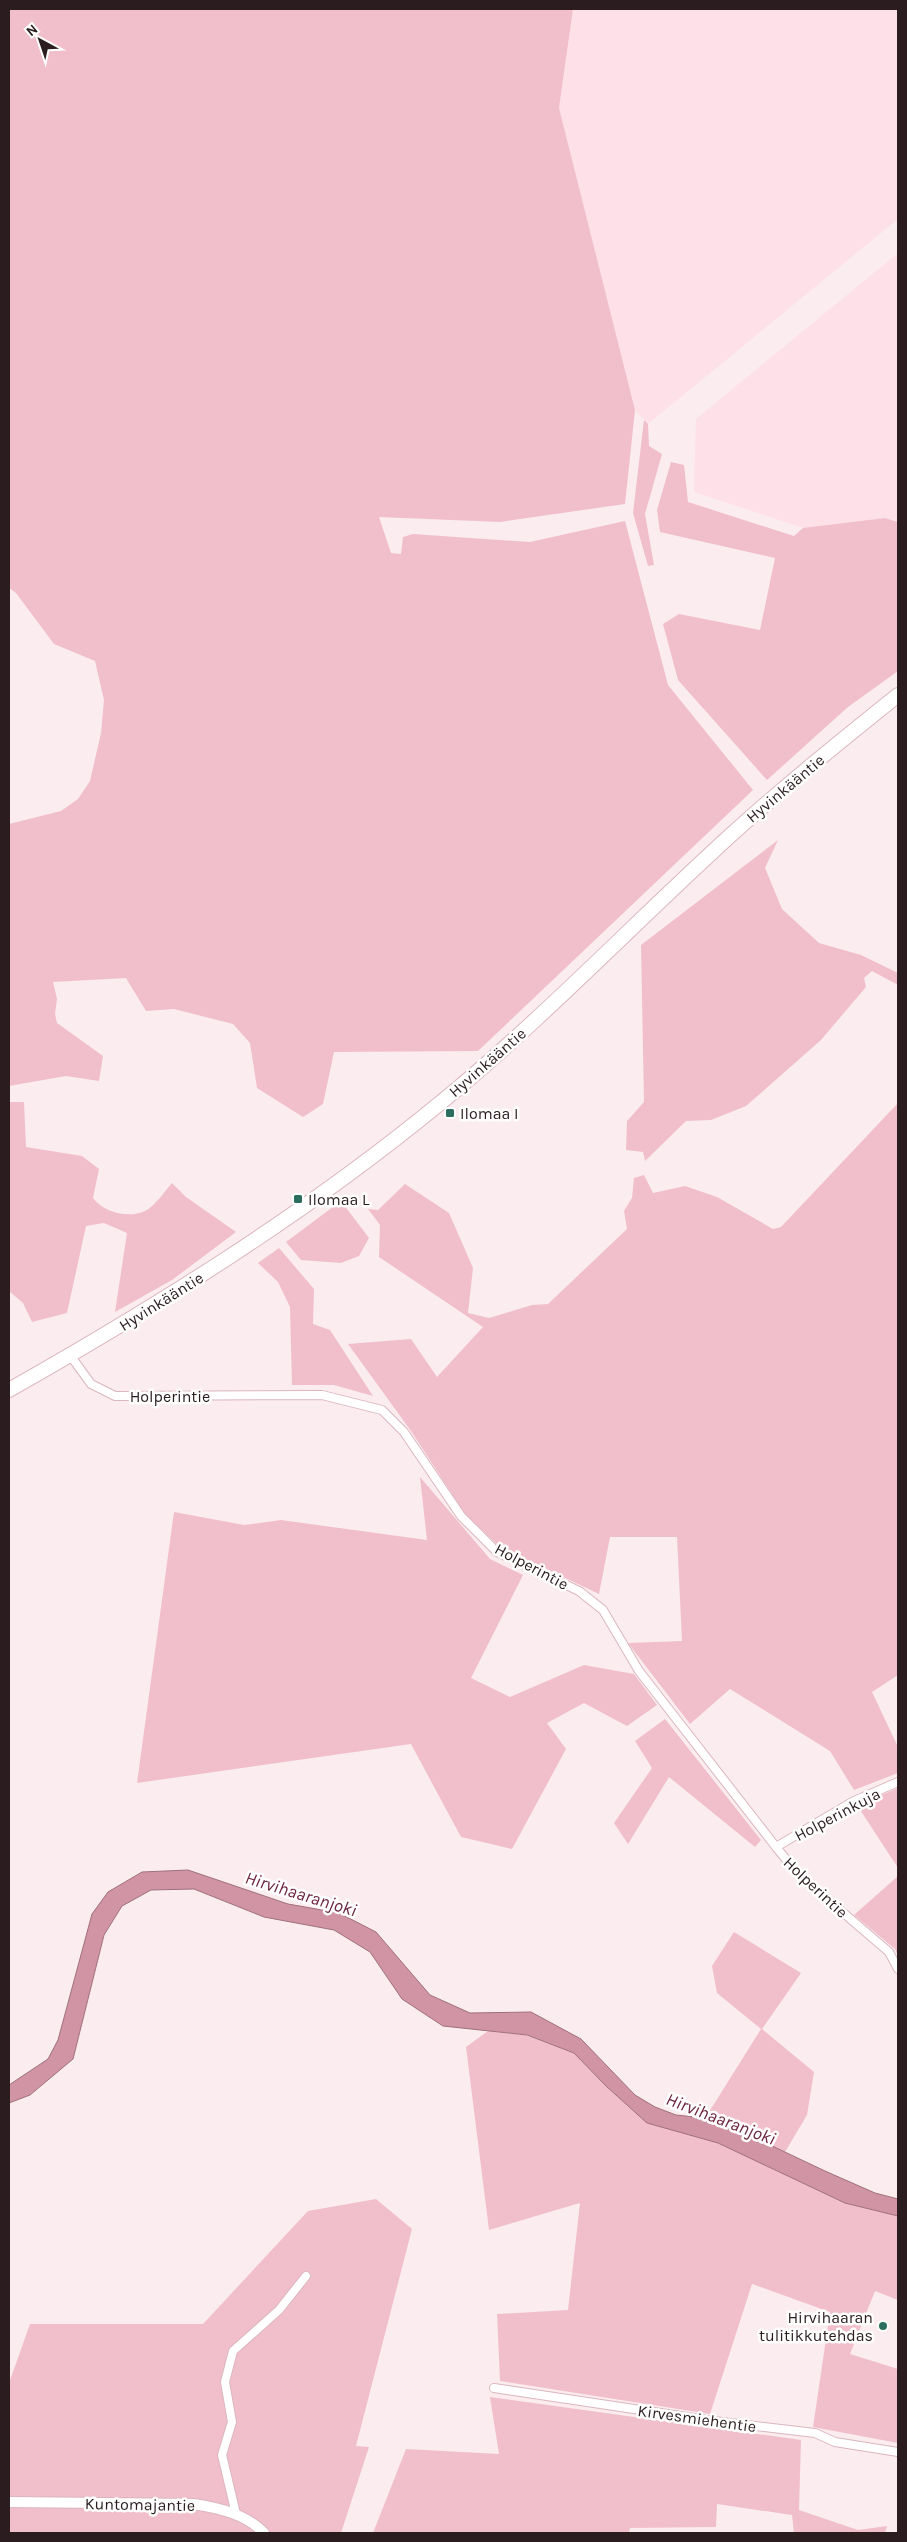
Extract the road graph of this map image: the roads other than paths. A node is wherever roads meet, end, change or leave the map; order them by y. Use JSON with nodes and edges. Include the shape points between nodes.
{"nodes":[{"id":1,"x":898,"y":696,"type":"edge"},
{"id":2,"x":70,"y":1355,"type":"junction"},
{"id":3,"x":9,"y":1390,"type":"edge"},
{"id":4,"x":898,"y":1782,"type":"edge"},
{"id":5,"x":776,"y":1847,"type":"junction"},
{"id":6,"x":898,"y":1970,"type":"edge"},
{"id":7,"x":306,"y":2276,"type":"dead end"},
{"id":8,"x":494,"y":2388,"type":"dead end"},
{"id":9,"x":898,"y":2452,"type":"edge"},
{"id":10,"x":9,"y":2502,"type":"edge"},
{"id":11,"x":236,"y":2514,"type":"junction"},
{"id":12,"x":264,"y":2533,"type":"edge"}],
"edges":[{"from":1,"to":2,"type":"highway","name":"Hyvinkääntie","via":[[774,797],[513,1041],[362,1165],[250,1245]]},
{"from":2,"to":3,"type":"highway","name":"Hyvinkääntie"},
{"from":2,"to":5,"type":"street","name":"Holperintie","via":[[90,1384],[115,1396],[322,1395],[382,1410],[404,1432],[461,1516],[497,1552],[579,1591],[603,1610],[639,1671]]},
{"from":4,"to":5,"type":"street","name":"Holperinkuja","via":[[854,1801]]},
{"from":5,"to":6,"type":"street","name":"Holperintie","via":[[798,1874],[889,1952]]},
{"from":7,"to":11,"type":"street","via":[[278,2310],[233,2351],[225,2382],[232,2422],[222,2454]]},
{"from":8,"to":9,"type":"street","name":"Kirvesmiehentie","via":[[815,2434],[835,2442]]},
{"from":10,"to":11,"type":"street","name":"Kuntomajantie","via":[[194,2504]]},
{"from":11,"to":12,"type":"street","name":"Kuntomajantie","via":[[257,2525]]}]}
